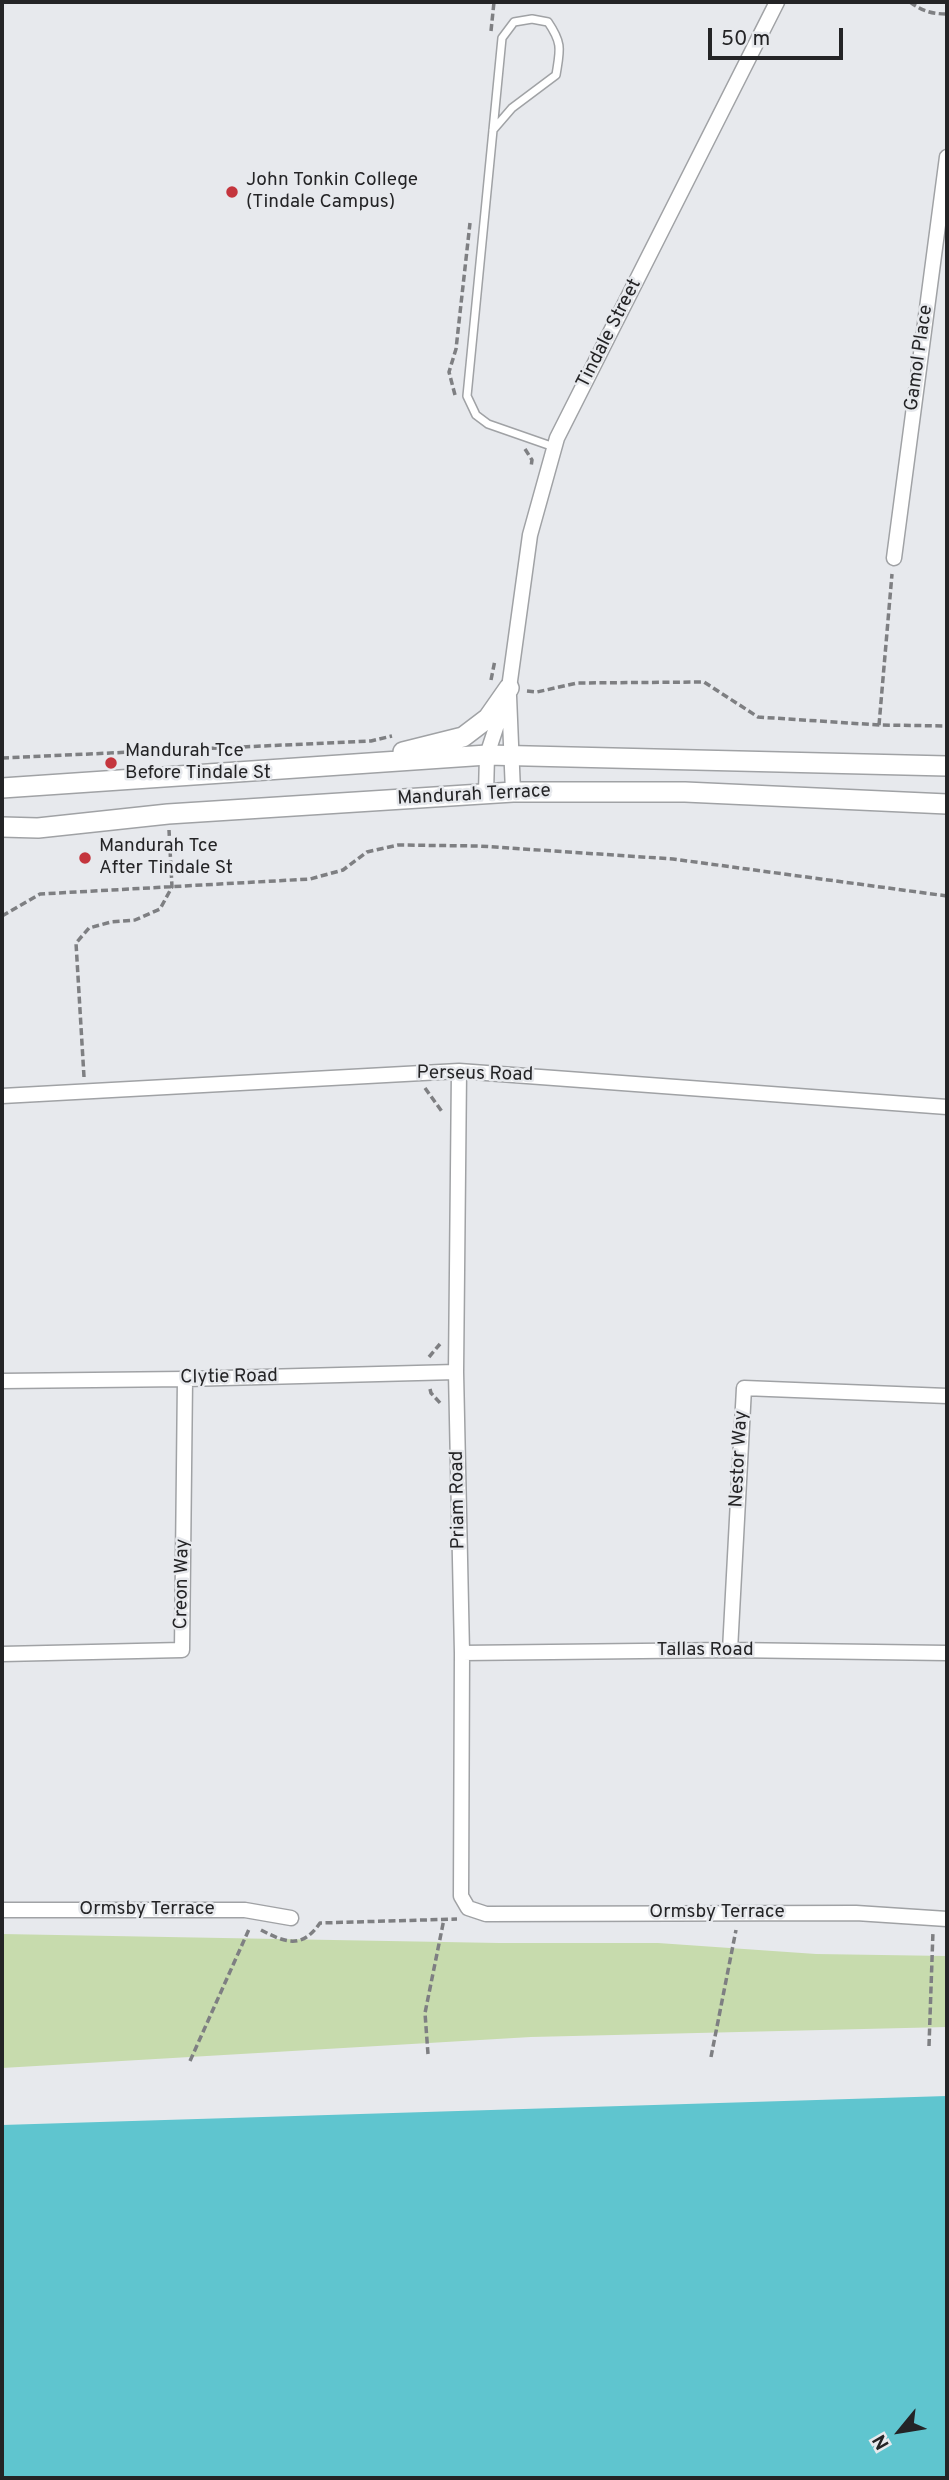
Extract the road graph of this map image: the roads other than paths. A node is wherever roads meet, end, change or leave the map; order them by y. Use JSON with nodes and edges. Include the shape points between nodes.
{"nodes":[{"id":1,"x":777,"y":2,"type":"edge"},
{"id":2,"x":493,"y":130,"type":"junction"},
{"id":3,"x":947,"y":157,"type":"edge"},
{"id":4,"x":554,"y":448,"type":"junction"},
{"id":5,"x":894,"y":558,"type":"road end"},
{"id":6,"x":496,"y":684,"type":"junction"},
{"id":7,"x":487,"y":755,"type":"junction"},
{"id":8,"x":513,"y":757,"type":"junction"},
{"id":9,"x":376,"y":763,"type":"junction"},
{"id":10,"x":947,"y":766,"type":"edge"},
{"id":11,"x":2,"y":788,"type":"edge"},
{"id":12,"x":513,"y":792,"type":"junction"},
{"id":13,"x":486,"y":794,"type":"junction"},
{"id":14,"x":947,"y":804,"type":"edge"},
{"id":15,"x":2,"y":827,"type":"edge"},
{"id":16,"x":459,"y":1071,"type":"junction"},
{"id":17,"x":2,"y":1096,"type":"edge"},
{"id":18,"x":947,"y":1107,"type":"edge"},
{"id":19,"x":456,"y":1372,"type":"junction"},
{"id":20,"x":185,"y":1380,"type":"junction"},
{"id":21,"x":2,"y":1381,"type":"edge"},
{"id":22,"x":947,"y":1396,"type":"edge"},
{"id":23,"x":730,"y":1650,"type":"junction"},
{"id":24,"x":462,"y":1653,"type":"junction"},
{"id":25,"x":947,"y":1653,"type":"edge"},
{"id":26,"x":2,"y":1654,"type":"edge"},
{"id":27,"x":2,"y":1910,"type":"edge"},
{"id":28,"x":486,"y":1914,"type":"joint"},
{"id":29,"x":291,"y":1918,"type":"dead end"},
{"id":30,"x":947,"y":1919,"type":"edge"}],
"edges":[{"from":1,"to":4,"type":"street","name":"Tindale Street"},
{"from":2,"to":2,"type":"lane","via":[[502,38],[514,22],[548,22],[558,38],[556,75],[512,108]]},
{"from":2,"to":4,"type":"lane","via":[[467,396],[476,415],[488,424]]},
{"from":3,"to":5,"type":"street","name":"Gamol Place"},
{"from":4,"to":6,"type":"street","name":"Tindale Street"},
{"from":6,"to":7,"type":"street","name":"Tindale Street"},
{"from":6,"to":8,"type":"street","name":"Tindale Street"},
{"from":6,"to":9,"type":"main road","via":[[488,718],[463,737]]},
{"from":7,"to":8,"type":"main road","name":"Mandurah Terrace"},
{"from":7,"to":9,"type":"main road","name":"Mandurah Terrace"},
{"from":7,"to":13,"type":"street","name":"Tindale Street"},
{"from":8,"to":10,"type":"main road","name":"Mandurah Terrace"},
{"from":8,"to":12,"type":"street","name":"Tindale Street"},
{"from":9,"to":11,"type":"main road","name":"Mandurah Terrace"},
{"from":12,"to":13,"type":"main road","name":"Mandurah Terrace"},
{"from":12,"to":14,"type":"main road","name":"Mandurah Terrace","via":[[685,792]]},
{"from":13,"to":15,"type":"main road","name":"Mandurah Terrace"},
{"from":16,"to":17,"type":"street","name":"Perseus Road"},
{"from":16,"to":18,"type":"street","name":"Perseus Road"},
{"from":16,"to":19,"type":"street","name":"Priam Road"},
{"from":19,"to":20,"type":"street","name":"Clytie Road"},
{"from":19,"to":24,"type":"street","name":"Priam Road"},
{"from":20,"to":21,"type":"street","name":"Clytie Road"},
{"from":20,"to":26,"type":"street","name":"Creon Way","via":[[182,1650]]},
{"from":22,"to":23,"type":"street","name":"Nestor Way","via":[[744,1388]]},
{"from":23,"to":24,"type":"street","name":"Tallas Road"},
{"from":23,"to":25,"type":"street","name":"Tallas Road"},
{"from":24,"to":28,"type":"street","name":"Priam Road","via":[[461,1896],[468,1908]]},
{"from":27,"to":29,"type":"street","name":"Ormsby Terrace","via":[[245,1910]]},
{"from":28,"to":30,"type":"street","name":"Ormsby Terrace","via":[[856,1913]]}]}
